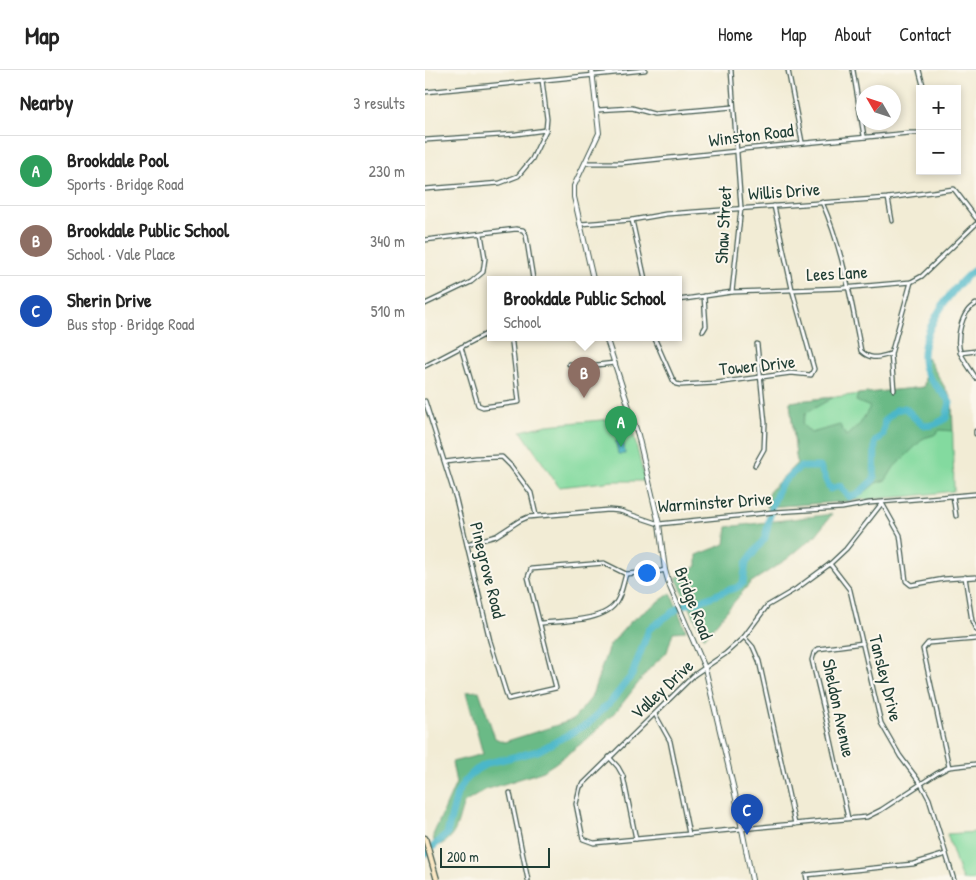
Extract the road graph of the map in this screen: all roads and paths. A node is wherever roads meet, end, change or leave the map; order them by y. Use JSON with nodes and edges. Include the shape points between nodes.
{"nodes":[{"id":1,"x":645,"y":70,"type":"edge"},
{"id":2,"x":731,"y":70,"type":"edge"},
{"id":3,"x":788,"y":70,"type":"edge"},
{"id":4,"x":853,"y":70,"type":"edge"},
{"id":5,"x":919,"y":70,"type":"edge"},
{"id":6,"x":593,"y":72,"type":"edge"},
{"id":7,"x":542,"y":80,"type":"junction"},
{"id":8,"x":923,"y":85,"type":"edge"},
{"id":9,"x":425,"y":92,"type":"edge"},
{"id":10,"x":733,"y":107,"type":"junction"},
{"id":11,"x":597,"y":110,"type":"junction"},
{"id":12,"x":546,"y":130,"type":"junction"},
{"id":13,"x":916,"y":134,"type":"edge"},
{"id":14,"x":864,"y":136,"type":"junction"},
{"id":15,"x":425,"y":140,"type":"edge"},
{"id":16,"x":801,"y":142,"type":"junction"},
{"id":17,"x":737,"y":151,"type":"junction"},
{"id":18,"x":586,"y":163,"type":"junction"},
{"id":19,"x":425,"y":189,"type":"edge"},
{"id":20,"x":888,"y":198,"type":"junction"},
{"id":21,"x":822,"y":202,"type":"junction"},
{"id":22,"x":774,"y":206,"type":"junction"},
{"id":23,"x":741,"y":208,"type":"junction"},
{"id":24,"x":976,"y":218,"type":"edge"},
{"id":25,"x":632,"y":220,"type":"junction"},
{"id":26,"x":892,"y":221,"type":"dead end"},
{"id":27,"x":580,"y":224,"type":"junction"},
{"id":28,"x":976,"y":224,"type":"edge"},
{"id":29,"x":481,"y":234,"type":"junction"},
{"id":30,"x":425,"y":240,"type":"edge"},
{"id":31,"x":533,"y":276,"type":"edge"},
{"id":32,"x":592,"y":276,"type":"edge"},
{"id":33,"x":644,"y":276,"type":"edge"},
{"id":34,"x":911,"y":282,"type":"junction"},
{"id":35,"x":849,"y":287,"type":"junction"},
{"id":36,"x":792,"y":289,"type":"junction"},
{"id":37,"x":732,"y":292,"type":"junction"},
{"id":38,"x":704,"y":296,"type":"junction"},
{"id":39,"x":682,"y":299,"type":"edge"},
{"id":40,"x":425,"y":304,"type":"edge"},
{"id":41,"x":976,"y":304,"type":"edge"},
{"id":42,"x":703,"y":331,"type":"dead end"},
{"id":43,"x":487,"y":334,"type":"edge"},
{"id":44,"x":511,"y":341,"type":"edge"},
{"id":45,"x":607,"y":341,"type":"edge"},
{"id":46,"x":656,"y":341,"type":"edge"},
{"id":47,"x":757,"y":344,"type":"dead end"},
{"id":48,"x":461,"y":347,"type":"junction"},
{"id":49,"x":976,"y":351,"type":"edge"},
{"id":50,"x":960,"y":353,"type":"junction"},
{"id":51,"x":891,"y":354,"type":"junction"},
{"id":52,"x":615,"y":363,"type":"junction"},
{"id":53,"x":569,"y":364,"type":"dead end"},
{"id":54,"x":425,"y":366,"type":"edge"},
{"id":55,"x":760,"y":377,"type":"junction"},
{"id":56,"x":976,"y":378,"type":"edge"},
{"id":57,"x":894,"y":390,"type":"dead end"},
{"id":58,"x":425,"y":401,"type":"edge"},
{"id":59,"x":445,"y":462,"type":"junction"},
{"id":60,"x":755,"y":465,"type":"dead end"},
{"id":61,"x":976,"y":494,"type":"edge"},
{"id":62,"x":953,"y":496,"type":"junction"},
{"id":63,"x":882,"y":503,"type":"junction"},
{"id":64,"x":536,"y":516,"type":"junction"},
{"id":65,"x":956,"y":516,"type":"dead end"},
{"id":66,"x":659,"y":524,"type":"junction"},
{"id":67,"x":467,"y":544,"type":"junction"},
{"id":68,"x":829,"y":564,"type":"junction"},
{"id":69,"x":665,"y":570,"type":"junction"},
{"id":70,"x":626,"y":574,"type":"junction"},
{"id":71,"x":965,"y":577,"type":"junction"},
{"id":72,"x":976,"y":577,"type":"edge"},
{"id":73,"x":541,"y":623,"type":"junction"},
{"id":74,"x":976,"y":630,"type":"edge"},
{"id":75,"x":744,"y":636,"type":"junction"},
{"id":76,"x":976,"y":639,"type":"edge"},
{"id":77,"x":863,"y":643,"type":"junction"},
{"id":78,"x":705,"y":668,"type":"junction"},
{"id":79,"x":655,"y":714,"type":"junction"},
{"id":80,"x":609,"y":757,"type":"junction"},
{"id":81,"x":976,"y":764,"type":"edge"},
{"id":82,"x":949,"y":767,"type":"junction"},
{"id":83,"x":921,"y":784,"type":"junction"},
{"id":84,"x":510,"y":793,"type":"dead end"},
{"id":85,"x":848,"y":818,"type":"junction"},
{"id":86,"x":795,"y":824,"type":"junction"},
{"id":87,"x":742,"y":828,"type":"junction"},
{"id":88,"x":689,"y":834,"type":"junction"},
{"id":89,"x":425,"y":838,"type":"edge"},
{"id":90,"x":636,"y":839,"type":"junction"},
{"id":91,"x":946,"y":854,"type":"junction"},
{"id":92,"x":437,"y":880,"type":"edge"},
{"id":93,"x":529,"y":880,"type":"edge"},
{"id":94,"x":752,"y":880,"type":"edge"},
{"id":95,"x":807,"y":880,"type":"edge"},
{"id":96,"x":954,"y":880,"type":"edge"}],
"edges":[{"from":1,"to":6,"type":"street"},
{"from":2,"to":10,"type":"street","name":"Shaw Street"},
{"from":3,"to":16,"type":"street"},
{"from":4,"to":14,"type":"street"},
{"from":5,"to":8,"type":"street"},
{"from":6,"to":7,"type":"street"},
{"from":6,"to":11,"type":"street"},
{"from":7,"to":9,"type":"street"},
{"from":7,"to":12,"type":"street"},
{"from":10,"to":11,"type":"street","via":[[654,114],[632,108]]},
{"from":10,"to":17,"type":"street","name":"Shaw Street"},
{"from":11,"to":18,"type":"street","via":[[599,133]]},
{"from":12,"to":15,"type":"street"},
{"from":12,"to":19,"type":"street","via":[[533,158],[518,176],[501,183]]},
{"from":13,"to":14,"type":"street","name":"Winston Road"},
{"from":14,"to":16,"type":"street","name":"Winston Road"},
{"from":16,"to":17,"type":"street","name":"Winston Road"},
{"from":17,"to":18,"type":"street","name":"Winston Road","via":[[621,163]]},
{"from":17,"to":23,"type":"street","name":"Shaw Street"},
{"from":18,"to":27,"type":"street","via":[[574,186]]},
{"from":20,"to":21,"type":"street","name":"Willis Drive"},
{"from":20,"to":24,"type":"street","name":"Willis Drive","via":[[954,189]]},
{"from":20,"to":26,"type":"street"},
{"from":21,"to":22,"type":"street","name":"Willis Drive"},
{"from":21,"to":35,"type":"street"},
{"from":22,"to":23,"type":"street","name":"Willis Drive"},
{"from":22,"to":36,"type":"street"},
{"from":23,"to":25,"type":"street","name":"Willis Drive"},
{"from":23,"to":37,"type":"street","name":"Shaw Street"},
{"from":25,"to":27,"type":"street","name":"Willis Drive"},
{"from":25,"to":33,"type":"street"},
{"from":27,"to":32,"type":"street"},
{"from":28,"to":34,"type":"street","via":[[922,276]]},
{"from":29,"to":30,"type":"street"},
{"from":29,"to":31,"type":"street","via":[[523,230],[527,235]]},
{"from":29,"to":40,"type":"street","via":[[485,258],[483,272],[471,282]]},
{"from":34,"to":35,"type":"street","name":"Lees Lane"},
{"from":34,"to":51,"type":"street"},
{"from":35,"to":36,"type":"street","name":"Lees Lane"},
{"from":35,"to":51,"type":"street","via":[[861,351],[867,357],[875,358]]},
{"from":36,"to":37,"type":"street","name":"Lees Lane"},
{"from":36,"to":55,"type":"street","name":"Tower Drive","via":[[814,369],[811,375],[791,373]]},
{"from":37,"to":38,"type":"street","name":"Lees Lane"},
{"from":38,"to":39,"type":"street","name":"Lees Lane"},
{"from":38,"to":42,"type":"street","via":[[706,326]]},
{"from":41,"to":50,"type":"street","via":[[965,314],[958,339]]},
{"from":43,"to":48,"type":"street"},
{"from":44,"to":48,"type":"street","via":[[519,402],[483,407],[478,405]]},
{"from":45,"to":52,"type":"street","name":"Bridge Road"},
{"from":46,"to":55,"type":"street","name":"Tower Drive","via":[[676,384],[716,384]]},
{"from":47,"to":55,"type":"street"},
{"from":48,"to":54,"type":"street"},
{"from":49,"to":50,"type":"street"},
{"from":50,"to":56,"type":"street"},
{"from":51,"to":57,"type":"street"},
{"from":52,"to":53,"type":"street"},
{"from":52,"to":66,"type":"street","name":"Bridge Road","via":[[638,435]]},
{"from":55,"to":60,"type":"street","via":[[764,449]]},
{"from":58,"to":59,"type":"street","name":"Pinegrove Road"},
{"from":59,"to":64,"type":"street","via":[[502,457],[531,493]]},
{"from":59,"to":67,"type":"street","name":"Pinegrove Road"},
{"from":61,"to":62,"type":"street","name":"Warminster Drive"},
{"from":62,"to":63,"type":"street","name":"Warminster Drive"},
{"from":62,"to":65,"type":"street"},
{"from":63,"to":66,"type":"street","name":"Warminster Drive"},
{"from":63,"to":68,"type":"street","via":[[846,549]]},
{"from":63,"to":71,"type":"street","via":[[900,535],[907,583]]},
{"from":64,"to":66,"type":"street","name":"Warminster Drive","via":[[609,510]]},
{"from":64,"to":67,"type":"street","name":"Warminster Drive","via":[[519,521],[496,536]]},
{"from":66,"to":69,"type":"street","name":"Bridge Road"},
{"from":67,"to":73,"type":"street","name":"Pinegrove Road","via":[[490,641],[508,699],[556,688]]},
{"from":68,"to":75,"type":"street","name":"Valley Drive","via":[[767,606]]},
{"from":68,"to":77,"type":"street","name":"Tansley Drive","via":[[850,590]]},
{"from":69,"to":70,"type":"street"},
{"from":69,"to":78,"type":"street","name":"Bridge Road"},
{"from":70,"to":73,"type":"street","via":[[617,602],[607,611],[594,617]]},
{"from":70,"to":73,"type":"street","via":[[604,564],[531,569],[528,577]]},
{"from":71,"to":72,"type":"street"},
{"from":71,"to":74,"type":"street"},
{"from":75,"to":78,"type":"street","name":"Valley Drive"},
{"from":75,"to":86,"type":"street","via":[[759,661]]},
{"from":76,"to":82,"type":"street","via":[[928,643],[923,649]]},
{"from":77,"to":83,"type":"street","name":"Tansley Drive","via":[[881,723]]},
{"from":77,"to":85,"type":"street","name":"Sheldon Avenue","via":[[818,649],[812,660]]},
{"from":78,"to":79,"type":"street","name":"Valley Drive","via":[[693,674]]},
{"from":78,"to":87,"type":"street","name":"Bridge Road"},
{"from":79,"to":80,"type":"street","name":"Valley Drive"},
{"from":79,"to":88,"type":"street","via":[[670,741]]},
{"from":80,"to":90,"type":"street","via":[[623,776]]},
{"from":80,"to":90,"type":"street","name":"Valley Drive","via":[[580,787],[577,795],[583,839],[594,844]]},
{"from":81,"to":82,"type":"street"},
{"from":82,"to":83,"type":"street"},
{"from":83,"to":85,"type":"street","via":[[867,817]]},
{"from":83,"to":91,"type":"street","name":"Tansley Drive"},
{"from":84,"to":93,"type":"street"},
{"from":85,"to":86,"type":"street"},
{"from":86,"to":87,"type":"street"},
{"from":87,"to":88,"type":"street"},
{"from":87,"to":94,"type":"street","name":"Bridge Road"},
{"from":88,"to":90,"type":"street"},
{"from":89,"to":92,"type":"main road"},
{"from":91,"to":95,"type":"street","via":[[913,864],[806,875]]},
{"from":91,"to":96,"type":"street","name":"Tansley Drive"}]}
